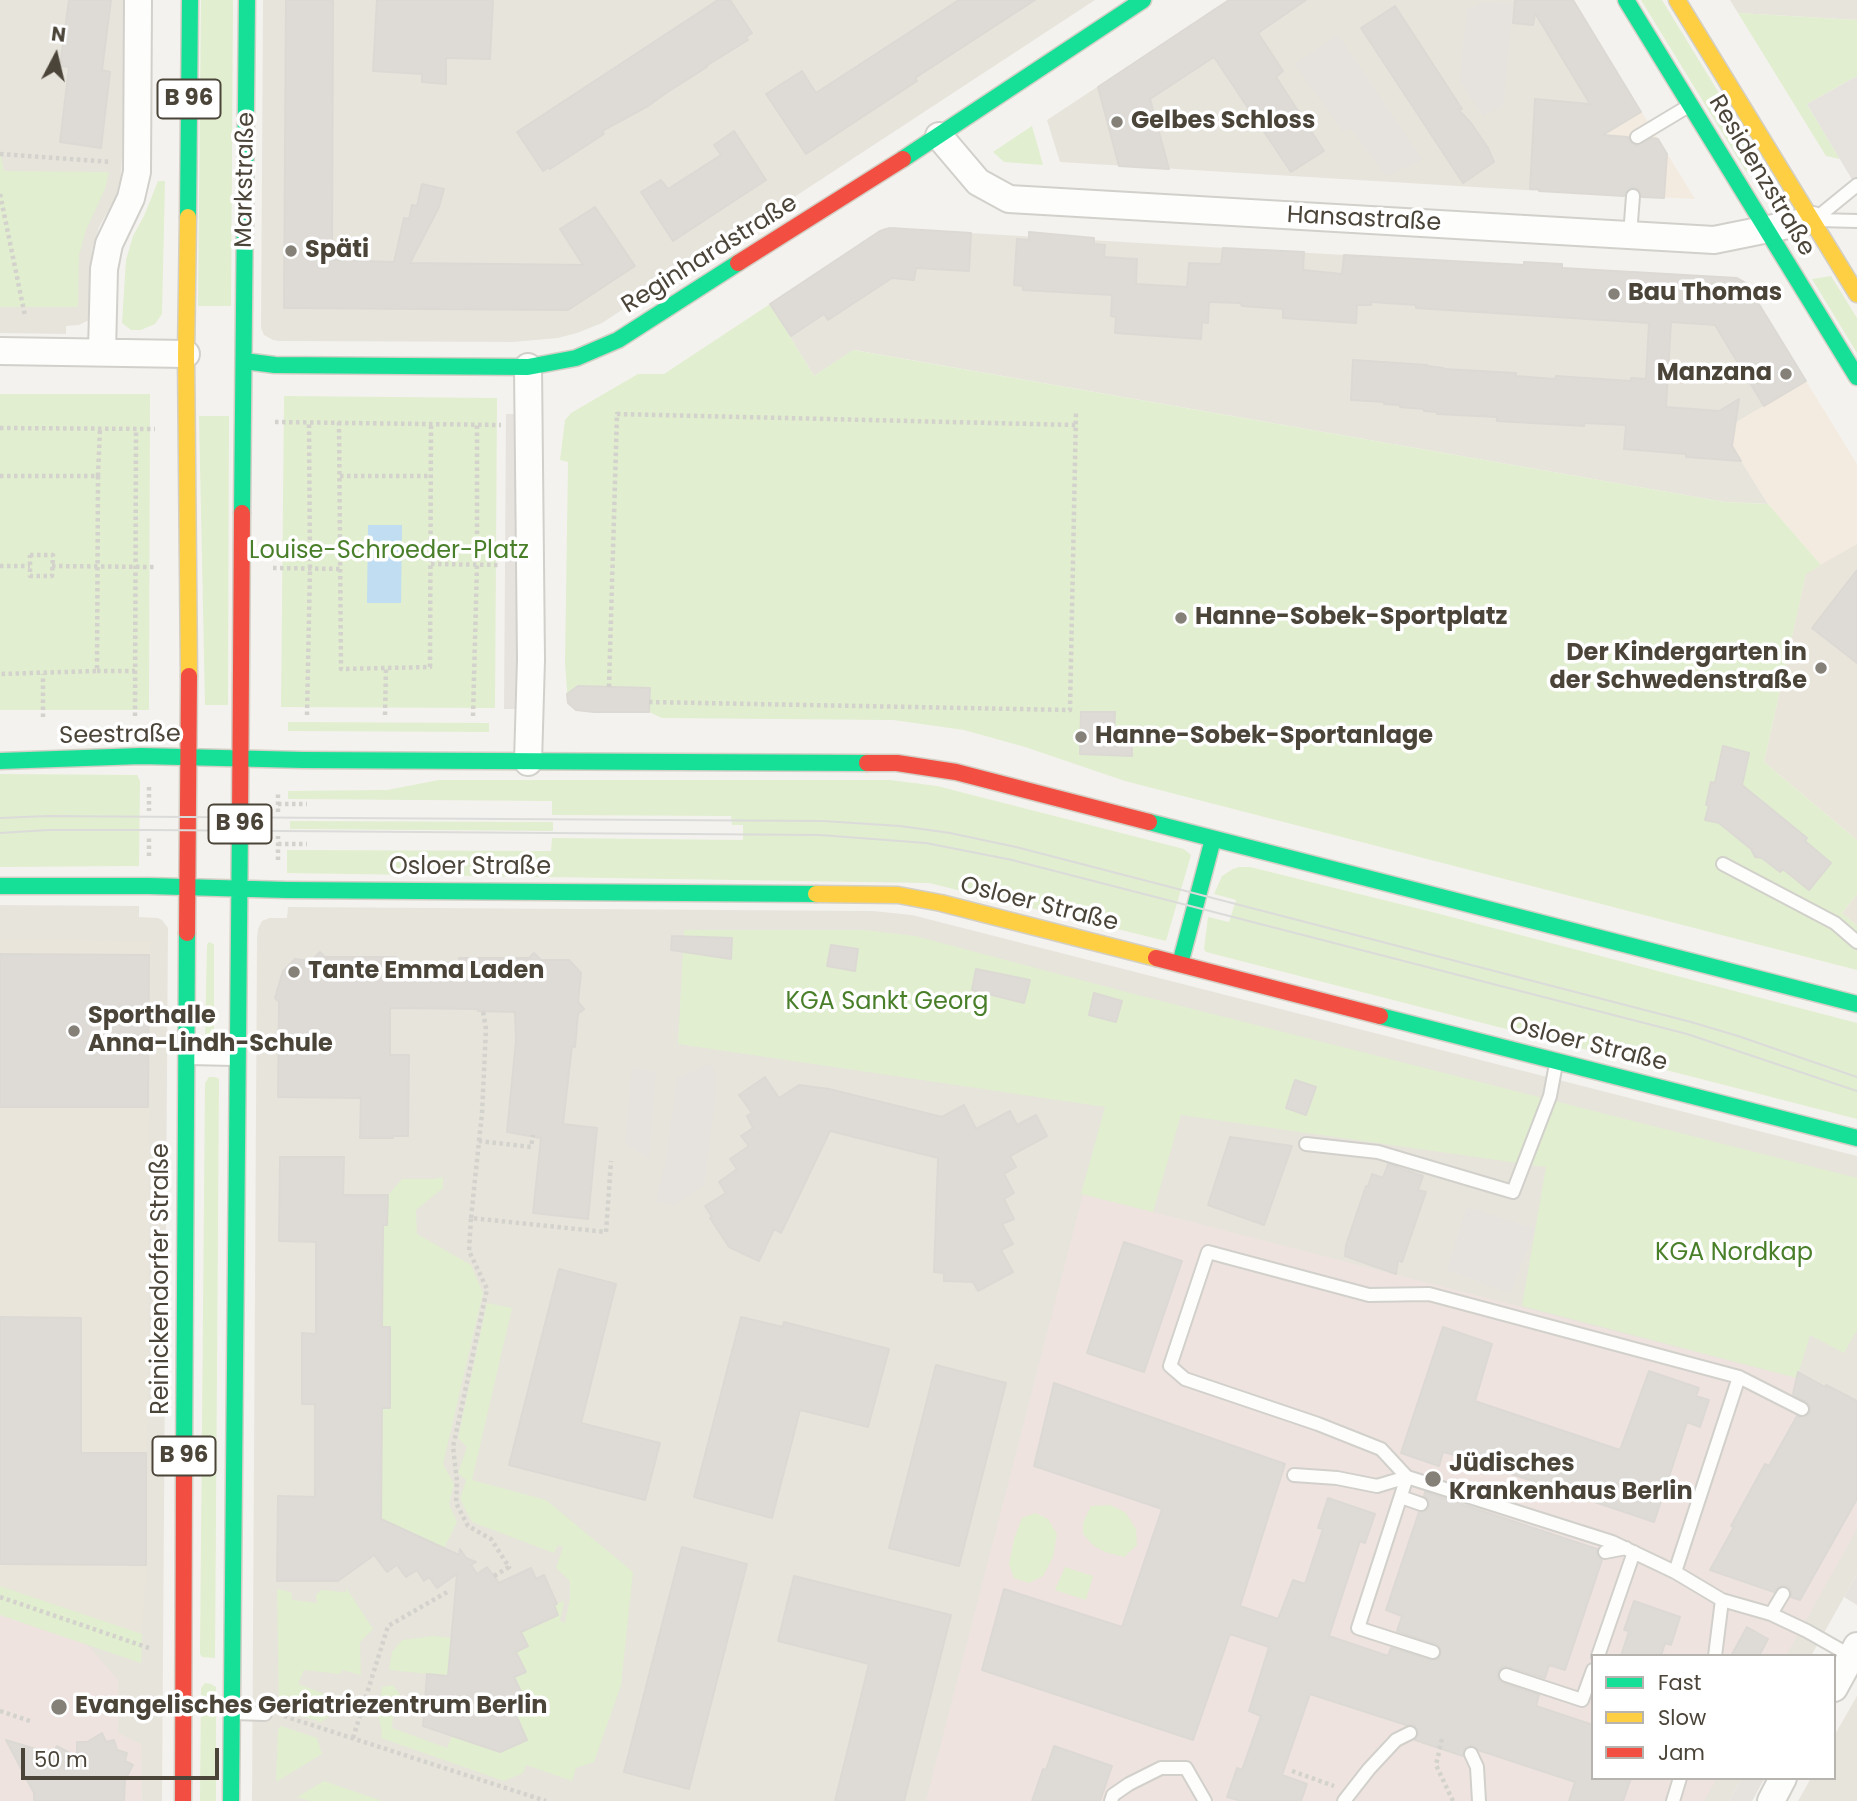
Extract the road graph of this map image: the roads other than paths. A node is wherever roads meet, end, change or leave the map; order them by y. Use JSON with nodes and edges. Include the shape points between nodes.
{"nodes":[{"id":1,"x":138,"y":0,"type":"edge"},
{"id":2,"x":190,"y":0,"type":"edge"},
{"id":3,"x":247,"y":0,"type":"edge"},
{"id":4,"x":1143,"y":0,"type":"edge"},
{"id":5,"x":1626,"y":0,"type":"edge"},
{"id":6,"x":1677,"y":0,"type":"edge"},
{"id":7,"x":1691,"y":105,"type":"junction"},
{"id":8,"x":939,"y":136,"type":"junction"},
{"id":9,"x":1637,"y":137,"type":"dead end"},
{"id":10,"x":1857,"y":184,"type":"edge"},
{"id":11,"x":1633,"y":196,"type":"dead end"},
{"id":12,"x":1813,"y":220,"type":"junction"},
{"id":13,"x":1857,"y":222,"type":"edge"},
{"id":14,"x":1768,"y":230,"type":"junction"},
{"id":15,"x":1630,"y":235,"type":"junction"},
{"id":16,"x":1857,"y":294,"type":"edge"},
{"id":17,"x":0,"y":351,"type":"edge"},
{"id":18,"x":102,"y":352,"type":"junction"},
{"id":19,"x":193,"y":355,"type":"junction"},
{"id":20,"x":236,"y":360,"type":"junction"},
{"id":21,"x":528,"y":367,"type":"junction"},
{"id":22,"x":1857,"y":377,"type":"edge"},
{"id":23,"x":188,"y":757,"type":"junction"},
{"id":24,"x":241,"y":758,"type":"junction"},
{"id":25,"x":0,"y":761,"type":"edge"},
{"id":26,"x":528,"y":762,"type":"junction"},
{"id":27,"x":1213,"y":839,"type":"junction"},
{"id":28,"x":1723,"y":864,"type":"dead end"},
{"id":29,"x":0,"y":886,"type":"edge"},
{"id":30,"x":186,"y":887,"type":"junction"},
{"id":31,"x":240,"y":889,"type":"junction"},
{"id":32,"x":1857,"y":942,"type":"edge"},
{"id":33,"x":1180,"y":964,"type":"junction"},
{"id":34,"x":1857,"y":1004,"type":"edge"},
{"id":35,"x":185,"y":1058,"type":"junction"},
{"id":36,"x":239,"y":1059,"type":"junction"},
{"id":37,"x":1556,"y":1061,"type":"junction"},
{"id":38,"x":1857,"y":1138,"type":"edge"},
{"id":39,"x":1306,"y":1144,"type":"dead end"},
{"id":40,"x":1739,"y":1377,"type":"junction"},
{"id":41,"x":1802,"y":1409,"type":"dead end"},
{"id":42,"x":1294,"y":1475,"type":"dead end"},
{"id":43,"x":1407,"y":1477,"type":"junction"},
{"id":44,"x":1401,"y":1497,"type":"junction"},
{"id":45,"x":1421,"y":1504,"type":"dead end"},
{"id":46,"x":1630,"y":1550,"type":"junction"},
{"id":47,"x":1605,"y":1552,"type":"dead end"},
{"id":48,"x":1675,"y":1572,"type":"junction"},
{"id":49,"x":1783,"y":1594,"type":"dead end"},
{"id":50,"x":1722,"y":1600,"type":"junction"},
{"id":51,"x":1771,"y":1614,"type":"junction"},
{"id":52,"x":1854,"y":1651,"type":"edge"},
{"id":53,"x":1433,"y":1652,"type":"dead end"},
{"id":54,"x":1599,"y":1654,"type":"edge"},
{"id":55,"x":1715,"y":1654,"type":"edge"},
{"id":56,"x":1506,"y":1675,"type":"dead end"},
{"id":57,"x":1591,"y":1675,"type":"edge"},
{"id":58,"x":1836,"y":1684,"type":"edge"},
{"id":59,"x":233,"y":1713,"type":"junction"},
{"id":60,"x":265,"y":1714,"type":"road end"},
{"id":61,"x":1410,"y":1733,"type":"dead end"},
{"id":62,"x":1471,"y":1754,"type":"dead end"},
{"id":63,"x":1679,"y":1780,"type":"edge"},
{"id":64,"x":1782,"y":1780,"type":"edge"},
{"id":65,"x":1348,"y":1796,"type":"edge"},
{"id":66,"x":183,"y":1801,"type":"edge"},
{"id":67,"x":232,"y":1801,"type":"edge"},
{"id":68,"x":1111,"y":1801,"type":"edge"},
{"id":69,"x":1205,"y":1801,"type":"edge"},
{"id":70,"x":1479,"y":1801,"type":"edge"},
{"id":71,"x":1672,"y":1801,"type":"edge"},
{"id":72,"x":1771,"y":1801,"type":"edge"}],
"edges":[{"from":1,"to":18,"type":"street","via":[[137,164],[131,198],[109,244],[104,270]]},
{"from":2,"to":19,"type":"main road","number":"B 96"},
{"from":3,"to":20,"type":"main road","name":"Markstraße","number":"B 96"},
{"from":4,"to":8,"type":"main road","name":"Reginhardstraße"},
{"from":5,"to":7,"type":"main road","name":"Residenzstraße"},
{"from":6,"to":12,"type":"main road","name":"Residenzstraße"},
{"from":7,"to":9,"type":"lane"},
{"from":7,"to":14,"type":"main road","name":"Residenzstraße"},
{"from":8,"to":15,"type":"street","name":"Hansastraße","via":[[978,182],[1009,199]]},
{"from":8,"to":21,"type":"main road","name":"Reginhardstraße","via":[[618,340],[576,358]]},
{"from":10,"to":12,"type":"lane"},
{"from":11,"to":15,"type":"lane"},
{"from":12,"to":13,"type":"lane"},
{"from":12,"to":14,"type":"street","name":"Hansastraße"},
{"from":12,"to":16,"type":"main road","name":"Residenzstraße"},
{"from":14,"to":15,"type":"street","name":"Hansastraße","via":[[1714,240]]},
{"from":14,"to":22,"type":"main road","name":"Residenzstraße"},
{"from":17,"to":18,"type":"street"},
{"from":18,"to":19,"type":"street"},
{"from":19,"to":23,"type":"main road","number":"B 96"},
{"from":20,"to":21,"type":"main road","name":"Reginhardstraße","via":[[275,365]]},
{"from":20,"to":24,"type":"main road","number":"B 96"},
{"from":21,"to":26,"type":"street"},
{"from":23,"to":24,"type":"main road","name":"Seestraße"},
{"from":23,"to":25,"type":"main road","name":"Seestraße"},
{"from":23,"to":30,"type":"main road","name":"Reinickendorfer Straße","number":"B 96"},
{"from":24,"to":26,"type":"main road"},
{"from":24,"to":31,"type":"main road","number":"B 96"},
{"from":26,"to":27,"type":"main road","via":[[924,766]]},
{"from":27,"to":33,"type":"main road"},
{"from":27,"to":34,"type":"main road"},
{"from":28,"to":32,"type":"lane","via":[[1835,923]]},
{"from":29,"to":30,"type":"main road"},
{"from":30,"to":31,"type":"main road","name":"Osloer Straße"},
{"from":30,"to":35,"type":"main road","name":"Reinickendorfer Straße","number":"B 96"},
{"from":31,"to":33,"type":"main road","name":"Osloer Straße","via":[[898,895]]},
{"from":31,"to":36,"type":"main road","number":"B 96"},
{"from":33,"to":37,"type":"main road","name":"Osloer Straße"},
{"from":35,"to":36,"type":"lane"},
{"from":35,"to":66,"type":"main road","name":"Reinickendorfer Straße","number":"B 96"},
{"from":36,"to":59,"type":"main road","number":"B 96"},
{"from":37,"to":38,"type":"main road","name":"Osloer Straße"},
{"from":37,"to":39,"type":"lane","via":[[1550,1096],[1513,1192],[1378,1152]]},
{"from":40,"to":41,"type":"lane"},
{"from":40,"to":43,"type":"lane","via":[[1429,1294],[1369,1295],[1208,1252],[1170,1366],[1185,1379],[1381,1449]]},
{"from":40,"to":48,"type":"lane"},
{"from":42,"to":43,"type":"lane","via":[[1377,1486]]},
{"from":43,"to":44,"type":"lane"},
{"from":43,"to":46,"type":"lane"},
{"from":44,"to":45,"type":"lane"},
{"from":44,"to":53,"type":"lane","via":[[1358,1628]]},
{"from":46,"to":47,"type":"lane"},
{"from":46,"to":48,"type":"lane"},
{"from":46,"to":54,"type":"lane"},
{"from":48,"to":50,"type":"lane"},
{"from":49,"to":51,"type":"lane"},
{"from":50,"to":51,"type":"lane"},
{"from":50,"to":55,"type":"lane"},
{"from":51,"to":52,"type":"lane"},
{"from":52,"to":58,"type":"street"},
{"from":56,"to":57,"type":"lane","via":[[1582,1700]]},
{"from":59,"to":60,"type":"lane"},
{"from":59,"to":67,"type":"main road","number":"B 96"},
{"from":61,"to":65,"type":"lane","via":[[1396,1740]]},
{"from":62,"to":70,"type":"lane","via":[[1477,1767]]},
{"from":63,"to":71,"type":"lane"},
{"from":64,"to":72,"type":"street"},
{"from":68,"to":69,"type":"lane","via":[[1129,1784],[1161,1768],[1186,1768]]}]}
